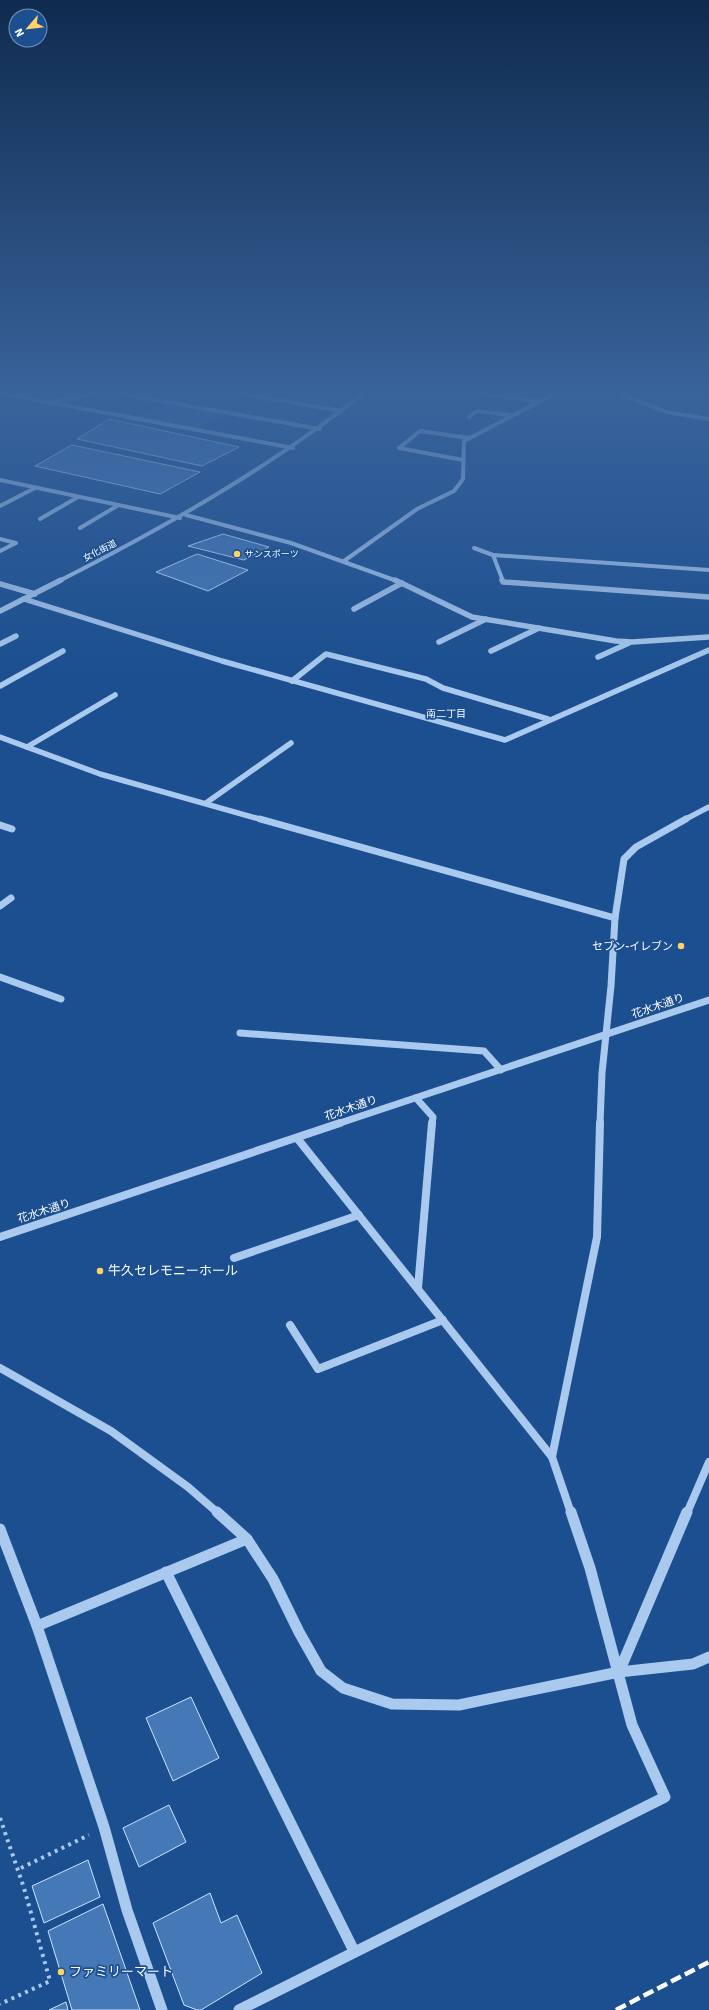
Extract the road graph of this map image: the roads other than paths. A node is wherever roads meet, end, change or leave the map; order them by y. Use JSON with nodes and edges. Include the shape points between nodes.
{"nodes":[{"id":1,"x":35,"y":488,"type":"joint"},
{"id":2,"x":229,"y":488,"type":"edge"},
{"id":3,"x":456,"y":488,"type":"edge"},
{"id":4,"x":78,"y":497,"type":"junction"},
{"id":5,"x":0,"y":506,"type":"edge"},
{"id":6,"x":118,"y":506,"type":"junction"},
{"id":7,"x":186,"y":515,"type":"junction"},
{"id":8,"x":180,"y":518,"type":"junction"},
{"id":9,"x":40,"y":519,"type":"dead end"},
{"id":10,"x":80,"y":528,"type":"dead end"},
{"id":11,"x":0,"y":539,"type":"edge"},
{"id":12,"x":474,"y":548,"type":"dead end"},
{"id":13,"x":0,"y":552,"type":"edge"},
{"id":14,"x":493,"y":555,"type":"junction"},
{"id":15,"x":344,"y":561,"type":"junction"},
{"id":16,"x":709,"y":570,"type":"edge"},
{"id":17,"x":402,"y":583,"type":"junction"},
{"id":18,"x":0,"y":584,"type":"edge"},
{"id":19,"x":35,"y":594,"type":"junction"},
{"id":20,"x":709,"y":597,"type":"edge"},
{"id":21,"x":24,"y":599,"type":"junction"},
{"id":22,"x":354,"y":609,"type":"dead end"},
{"id":23,"x":0,"y":611,"type":"edge"},
{"id":24,"x":486,"y":619,"type":"junction"},
{"id":25,"x":540,"y":628,"type":"junction"},
{"id":26,"x":16,"y":636,"type":"dead end"},
{"id":27,"x":709,"y":637,"type":"edge"},
{"id":28,"x":439,"y":642,"type":"dead end"},
{"id":29,"x":632,"y":642,"type":"junction"},
{"id":30,"x":0,"y":644,"type":"edge"},
{"id":31,"x":709,"y":650,"type":"edge"},
{"id":32,"x":63,"y":651,"type":"dead end"},
{"id":33,"x":491,"y":652,"type":"dead end"},
{"id":34,"x":598,"y":657,"type":"dead end"},
{"id":35,"x":292,"y":681,"type":"junction"},
{"id":36,"x":0,"y":686,"type":"edge"},
{"id":37,"x":115,"y":695,"type":"dead end"},
{"id":38,"x":548,"y":719,"type":"junction"},
{"id":39,"x":0,"y":737,"type":"edge"},
{"id":40,"x":291,"y":743,"type":"dead end"},
{"id":41,"x":27,"y":747,"type":"junction"},
{"id":42,"x":206,"y":804,"type":"junction"},
{"id":43,"x":709,"y":807,"type":"edge"},
{"id":44,"x":0,"y":825,"type":"edge"},
{"id":45,"x":12,"y":829,"type":"dead end"},
{"id":46,"x":11,"y":898,"type":"dead end"},
{"id":47,"x":0,"y":906,"type":"edge"},
{"id":48,"x":615,"y":918,"type":"junction"},
{"id":49,"x":0,"y":977,"type":"edge"},
{"id":50,"x":61,"y":999,"type":"dead end"},
{"id":51,"x":709,"y":1000,"type":"edge"},
{"id":52,"x":240,"y":1033,"type":"dead end"},
{"id":53,"x":607,"y":1035,"type":"junction"},
{"id":54,"x":501,"y":1070,"type":"junction"},
{"id":55,"x":416,"y":1098,"type":"junction"},
{"id":56,"x":297,"y":1138,"type":"junction"},
{"id":57,"x":359,"y":1215,"type":"junction"},
{"id":58,"x":0,"y":1237,"type":"edge"},
{"id":59,"x":234,"y":1258,"type":"dead end"},
{"id":60,"x":418,"y":1288,"type":"junction"},
{"id":61,"x":443,"y":1320,"type":"junction"},
{"id":62,"x":290,"y":1325,"type":"dead end"},
{"id":63,"x":0,"y":1368,"type":"edge"},
{"id":64,"x":552,"y":1457,"type":"junction"},
{"id":65,"x":709,"y":1462,"type":"edge"},
{"id":66,"x":0,"y":1529,"type":"edge"},
{"id":67,"x":247,"y":1539,"type":"junction"},
{"id":68,"x":166,"y":1572,"type":"junction"},
{"id":69,"x":38,"y":1626,"type":"junction"},
{"id":70,"x":709,"y":1657,"type":"edge"},
{"id":71,"x":619,"y":1672,"type":"junction"},
{"id":72,"x":354,"y":1951,"type":"junction"},
{"id":73,"x":162,"y":2010,"type":"edge"},
{"id":74,"x":239,"y":2010,"type":"edge"}],
"edges":[{"from":1,"to":4,"type":"street"},
{"from":1,"to":5,"type":"street"},
{"from":2,"to":7,"type":"street","name":"女化街道"},
{"from":3,"to":15,"type":"street","via":[[417,509]]},
{"from":4,"to":6,"type":"street"},
{"from":4,"to":9,"type":"street"},
{"from":6,"to":8,"type":"street"},
{"from":6,"to":10,"type":"street"},
{"from":7,"to":8,"type":"street","name":"女化街道"},
{"from":7,"to":15,"type":"street","via":[[291,543]]},
{"from":8,"to":19,"type":"street","name":"女化街道"},
{"from":11,"to":13,"type":"street","via":[[16,543]]},
{"from":12,"to":14,"type":"street"},
{"from":14,"to":16,"type":"street"},
{"from":14,"to":20,"type":"street","via":[[503,582]]},
{"from":15,"to":17,"type":"street"},
{"from":17,"to":22,"type":"street"},
{"from":17,"to":24,"type":"street","via":[[452,609],[472,617]]},
{"from":18,"to":19,"type":"street"},
{"from":19,"to":21,"type":"street","name":"女化街道"},
{"from":21,"to":23,"type":"street","name":"女化街道"},
{"from":21,"to":35,"type":"street","via":[[166,645]]},
{"from":24,"to":25,"type":"street"},
{"from":24,"to":28,"type":"street"},
{"from":25,"to":29,"type":"street"},
{"from":25,"to":33,"type":"street"},
{"from":26,"to":30,"type":"street"},
{"from":27,"to":29,"type":"street"},
{"from":29,"to":34,"type":"street"},
{"from":31,"to":38,"type":"street"},
{"from":32,"to":36,"type":"street"},
{"from":35,"to":38,"type":"street","via":[[505,740]]},
{"from":35,"to":38,"type":"street","via":[[326,654],[426,679],[443,688]]},
{"from":37,"to":41,"type":"street"},
{"from":39,"to":41,"type":"street"},
{"from":40,"to":42,"type":"street"},
{"from":41,"to":42,"type":"street","via":[[100,774]]},
{"from":42,"to":48,"type":"street"},
{"from":43,"to":48,"type":"street","via":[[636,847],[624,859]]},
{"from":44,"to":45,"type":"street"},
{"from":46,"to":47,"type":"street"},
{"from":48,"to":53,"type":"street"},
{"from":49,"to":50,"type":"street"},
{"from":51,"to":53,"type":"street","name":"花水木通り"},
{"from":52,"to":54,"type":"street","via":[[484,1051]]},
{"from":53,"to":54,"type":"street","name":"花水木通り"},
{"from":53,"to":64,"type":"street","via":[[602,1073],[597,1237]]},
{"from":54,"to":55,"type":"street","name":"花水木通り"},
{"from":55,"to":56,"type":"street","name":"花水木通り"},
{"from":55,"to":60,"type":"street","via":[[433,1117]]},
{"from":56,"to":57,"type":"street"},
{"from":56,"to":58,"type":"street","name":"花水木通り"},
{"from":57,"to":59,"type":"street"},
{"from":57,"to":60,"type":"street"},
{"from":60,"to":61,"type":"street"},
{"from":61,"to":62,"type":"street","via":[[318,1369]]},
{"from":61,"to":64,"type":"street"},
{"from":63,"to":67,"type":"street","via":[[111,1431],[188,1487]]},
{"from":64,"to":71,"type":"street","via":[[590,1568]]},
{"from":65,"to":71,"type":"street"},
{"from":66,"to":69,"type":"street"},
{"from":67,"to":68,"type":"street"},
{"from":67,"to":71,"type":"street","via":[[273,1578],[321,1670],[343,1688],[392,1704],[459,1705]]},
{"from":68,"to":69,"type":"street"},
{"from":68,"to":72,"type":"street"},
{"from":69,"to":73,"type":"street","via":[[104,1828],[127,1910]]},
{"from":70,"to":71,"type":"street","via":[[693,1664]]},
{"from":71,"to":72,"type":"street","via":[[632,1725],[665,1797]]},
{"from":72,"to":74,"type":"street"}]}
